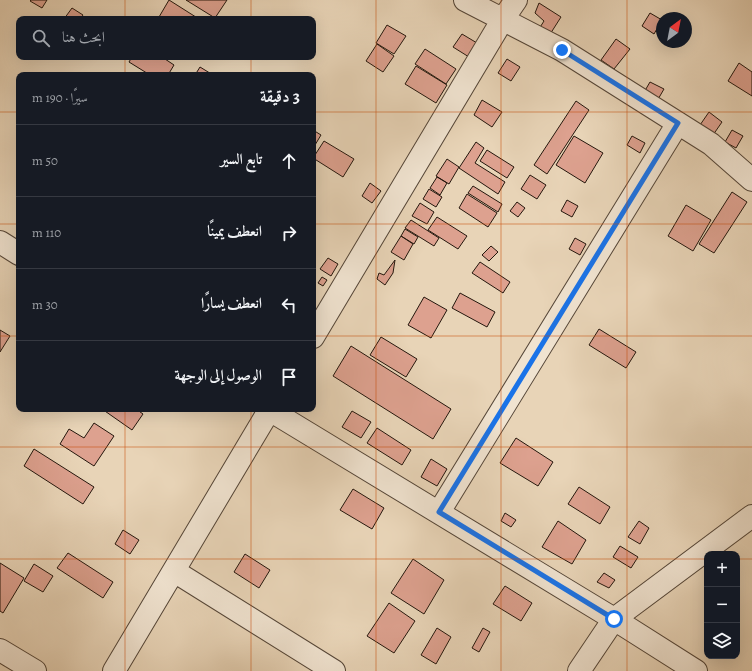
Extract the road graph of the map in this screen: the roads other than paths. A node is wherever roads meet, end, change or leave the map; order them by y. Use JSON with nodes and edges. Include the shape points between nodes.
{"nodes":[{"id":1,"x":466,"y":0,"type":"edge"},
{"id":2,"x":516,"y":0,"type":"edge"},
{"id":3,"x":502,"y":19,"type":"junction"},
{"id":4,"x":678,"y":123,"type":"junction"},
{"id":5,"x":752,"y":180,"type":"edge"},
{"id":6,"x":0,"y":242,"type":"edge"},
{"id":7,"x":16,"y":252,"type":"edge"},
{"id":8,"x":316,"y":332,"type":"edge"},
{"id":9,"x":267,"y":412,"type":"edge"},
{"id":10,"x":274,"y":412,"type":"edge"},
{"id":11,"x":439,"y":512,"type":"junction"},
{"id":12,"x":752,"y":516,"type":"edge"},
{"id":13,"x":174,"y":571,"type":"junction"},
{"id":14,"x":614,"y":619,"type":"junction"},
{"id":15,"x":0,"y":650,"type":"edge"},
{"id":16,"x":35,"y":671,"type":"edge"},
{"id":17,"x":114,"y":671,"type":"edge"},
{"id":18,"x":334,"y":671,"type":"edge"},
{"id":19,"x":579,"y":671,"type":"edge"},
{"id":20,"x":696,"y":671,"type":"edge"}],
"edges":[{"from":1,"to":3,"type":"street"},
{"from":2,"to":3,"type":"street"},
{"from":3,"to":4,"type":"street","via":[[562,50]]},
{"from":3,"to":8,"type":"street"},
{"from":4,"to":5,"type":"street","via":[[711,144]]},
{"from":4,"to":11,"type":"street"},
{"from":6,"to":7,"type":"street"},
{"from":9,"to":13,"type":"street"},
{"from":10,"to":11,"type":"street"},
{"from":11,"to":14,"type":"street"},
{"from":12,"to":14,"type":"street"},
{"from":13,"to":17,"type":"street"},
{"from":13,"to":18,"type":"street"},
{"from":14,"to":19,"type":"street"},
{"from":14,"to":20,"type":"street"},
{"from":15,"to":16,"type":"street"}]}
